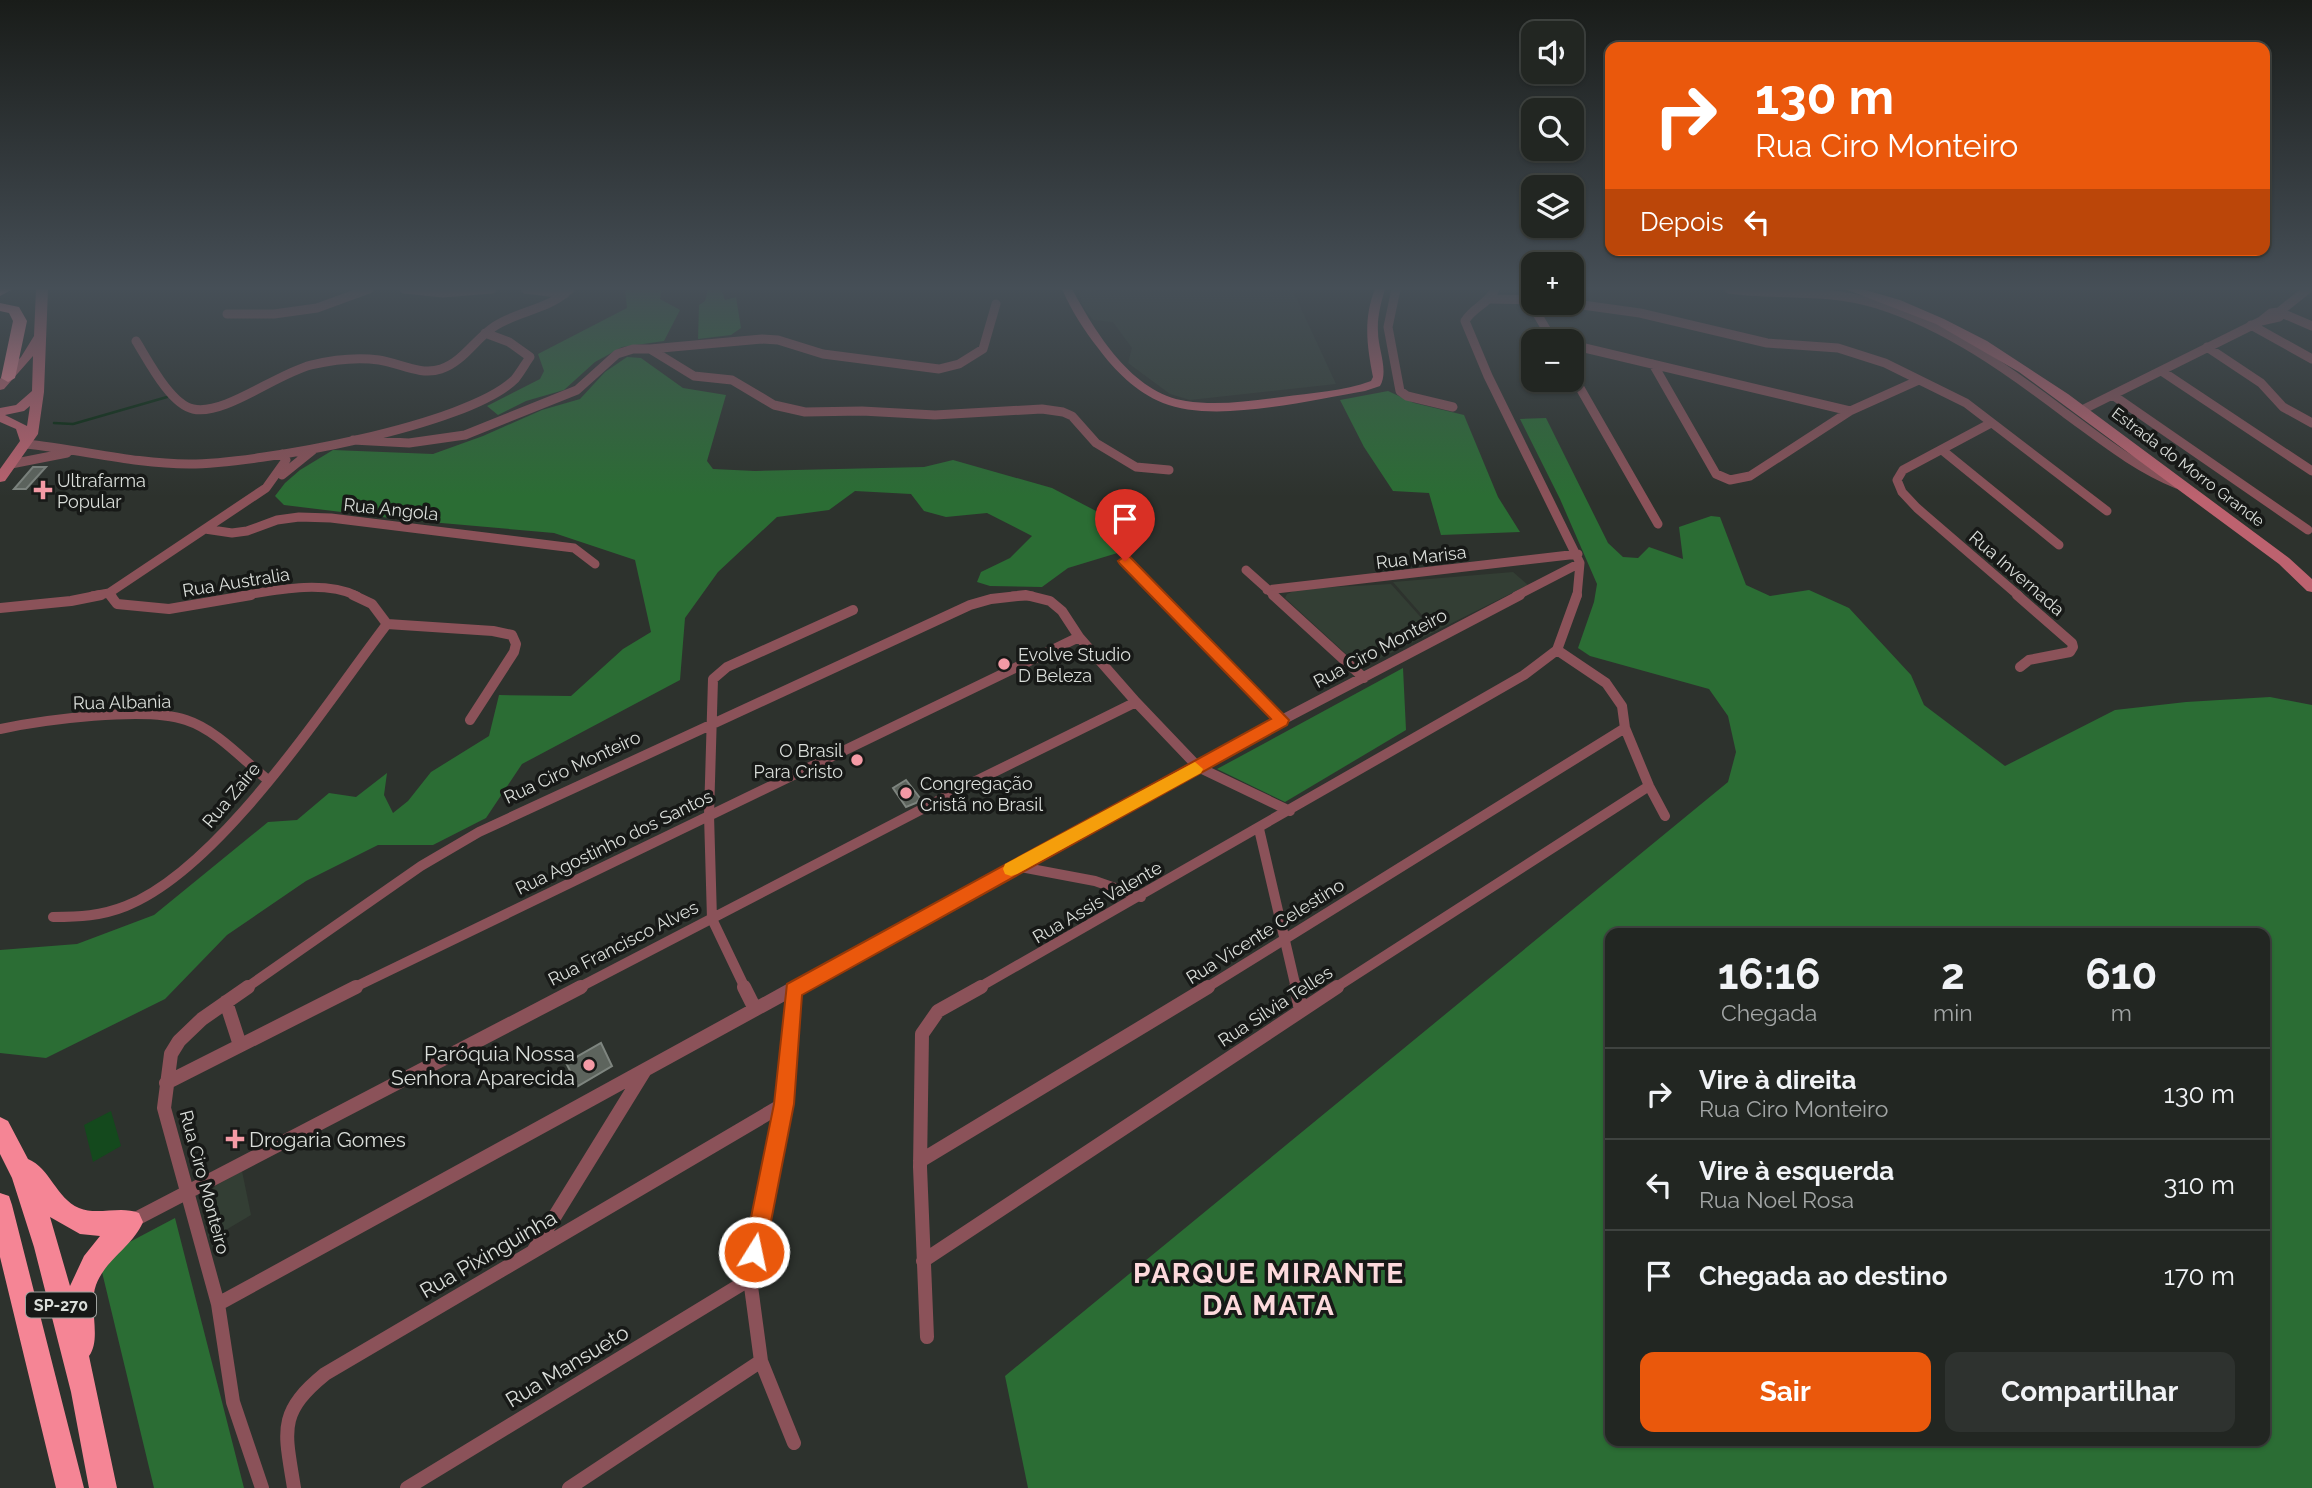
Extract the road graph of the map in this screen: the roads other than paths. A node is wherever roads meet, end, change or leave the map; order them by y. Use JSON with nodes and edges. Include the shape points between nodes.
{"nodes":[{"id":1,"x":10,"y":358,"type":"edge"},
{"id":2,"x":26,"y":358,"type":"edge"},
{"id":3,"x":39,"y":358,"type":"edge"},
{"id":4,"x":149,"y":358,"type":"edge"},
{"id":5,"x":459,"y":358,"type":"edge"},
{"id":6,"x":530,"y":358,"type":"edge"},
{"id":7,"x":612,"y":358,"type":"edge"},
{"id":8,"x":665,"y":358,"type":"edge"},
{"id":9,"x":858,"y":358,"type":"edge"},
{"id":10,"x":968,"y":358,"type":"edge"},
{"id":11,"x":1115,"y":358,"type":"edge"},
{"id":12,"x":1375,"y":358,"type":"edge"},
{"id":13,"x":1392,"y":358,"type":"edge"},
{"id":14,"x":1480,"y":358,"type":"edge"},
{"id":15,"x":1629,"y":358,"type":"edge"},
{"id":16,"x":1869,"y":358,"type":"edge"},
{"id":17,"x":1987,"y":358,"type":"edge"},
{"id":18,"x":2002,"y":358,"type":"edge"},
{"id":19,"x":2187,"y":358,"type":"edge"},
{"id":20,"x":2224,"y":358,"type":"edge"},
{"id":21,"x":1653,"y":364,"type":"junction"},
{"id":22,"x":2163,"y":372,"type":"junction"},
{"id":23,"x":1919,"y":380,"type":"junction"},
{"id":24,"x":4,"y":382,"type":"edge"},
{"id":25,"x":38,"y":392,"type":"junction"},
{"id":26,"x":1582,"y":392,"type":"edge"},
{"id":27,"x":2114,"y":396,"type":"junction"},
{"id":28,"x":1454,"y":407,"type":"dead end"},
{"id":29,"x":2082,"y":410,"type":"junction"},
{"id":30,"x":1850,"y":411,"type":"junction"},
{"id":31,"x":0,"y":414,"type":"edge"},
{"id":32,"x":1991,"y":423,"type":"junction"},
{"id":33,"x":2312,"y":423,"type":"edge"},
{"id":34,"x":353,"y":440,"type":"junction"},
{"id":35,"x":26,"y":443,"type":"junction"},
{"id":36,"x":317,"y":447,"type":"junction"},
{"id":37,"x":1942,"y":450,"type":"junction"},
{"id":38,"x":75,"y":452,"type":"junction"},
{"id":39,"x":282,"y":454,"type":"junction"},
{"id":40,"x":11,"y":464,"type":"junction"},
{"id":41,"x":1169,"y":470,"type":"dead end"},
{"id":42,"x":2312,"y":471,"type":"edge"},
{"id":43,"x":0,"y":478,"type":"edge"},
{"id":44,"x":2178,"y":484,"type":"junction"},
{"id":45,"x":266,"y":488,"type":"junction"},
{"id":46,"x":2106,"y":511,"type":"dead end"},
{"id":47,"x":1658,"y":524,"type":"dead end"},
{"id":48,"x":205,"y":529,"type":"junction"},
{"id":49,"x":2308,"y":530,"type":"dead end"},
{"id":50,"x":2059,"y":545,"type":"dead end"},
{"id":51,"x":1579,"y":559,"type":"junction"},
{"id":52,"x":1125,"y":561,"type":"dead end"},
{"id":53,"x":595,"y":564,"type":"dead end"},
{"id":54,"x":1246,"y":570,"type":"dead end"},
{"id":55,"x":2312,"y":587,"type":"edge"},
{"id":56,"x":1267,"y":590,"type":"junction"},
{"id":57,"x":109,"y":593,"type":"junction"},
{"id":58,"x":0,"y":608,"type":"edge"},
{"id":59,"x":853,"y":610,"type":"dead end"},
{"id":60,"x":387,"y":624,"type":"junction"},
{"id":61,"x":1079,"y":637,"type":"junction"},
{"id":62,"x":1557,"y":650,"type":"junction"},
{"id":63,"x":2020,"y":667,"type":"dead end"},
{"id":64,"x":1364,"y":678,"type":"junction"},
{"id":65,"x":1136,"y":702,"type":"junction"},
{"id":66,"x":470,"y":720,"type":"dead end"},
{"id":67,"x":1282,"y":720,"type":"junction"},
{"id":68,"x":710,"y":726,"type":"junction"},
{"id":69,"x":1625,"y":728,"type":"junction"},
{"id":70,"x":0,"y":729,"type":"edge"},
{"id":71,"x":1198,"y":767,"type":"junction"},
{"id":72,"x":268,"y":780,"type":"junction"},
{"id":73,"x":1649,"y":786,"type":"junction"},
{"id":74,"x":1290,"y":811,"type":"junction"},
{"id":75,"x":709,"y":815,"type":"junction"},
{"id":76,"x":1665,"y":816,"type":"dead end"},
{"id":77,"x":1259,"y":829,"type":"junction"},
{"id":78,"x":1015,"y":866,"type":"junction"},
{"id":79,"x":1142,"y":897,"type":"junction"},
{"id":80,"x":53,"y":917,"type":"dead end"},
{"id":81,"x":712,"y":919,"type":"junction"},
{"id":82,"x":1284,"y":941,"type":"junction"},
{"id":83,"x":794,"y":990,"type":"junction"},
{"id":84,"x":226,"y":1002,"type":"junction"},
{"id":85,"x":755,"y":1009,"type":"junction"},
{"id":86,"x":1301,"y":1010,"type":"junction"},
{"id":87,"x":240,"y":1045,"type":"junction"},
{"id":88,"x":646,"y":1069,"type":"junction"},
{"id":89,"x":166,"y":1083,"type":"junction"},
{"id":90,"x":784,"y":1104,"type":"junction"},
{"id":91,"x":1,"y":1130,"type":"edge"},
{"id":92,"x":920,"y":1161,"type":"junction"},
{"id":93,"x":186,"y":1191,"type":"junction"},
{"id":94,"x":0,"y":1205,"type":"edge"},
{"id":95,"x":130,"y":1222,"type":"junction"},
{"id":96,"x":532,"y":1252,"type":"junction"},
{"id":97,"x":923,"y":1261,"type":"junction"},
{"id":98,"x":750,"y":1279,"type":"junction"},
{"id":99,"x":218,"y":1304,"type":"junction"},
{"id":100,"x":928,"y":1337,"type":"dead end"},
{"id":101,"x":761,"y":1361,"type":"junction"},
{"id":102,"x":85,"y":1392,"type":"junction"},
{"id":103,"x":794,"y":1443,"type":"dead end"},
{"id":104,"x":70,"y":1488,"type":"edge"},
{"id":105,"x":103,"y":1488,"type":"edge"},
{"id":106,"x":262,"y":1488,"type":"edge"},
{"id":107,"x":294,"y":1488,"type":"edge"},
{"id":108,"x":407,"y":1488,"type":"edge"},
{"id":109,"x":569,"y":1488,"type":"edge"}],
"edges":[{"from":1,"to":24,"type":"highway"},
{"from":2,"to":24,"type":"street"},
{"from":3,"to":25,"type":"street"},
{"from":4,"to":5,"type":"street","via":[[181,402],[195,409],[225,405],[289,372],[338,360],[381,360],[419,372],[438,370]]},
{"from":6,"to":34,"type":"street","via":[[527,369],[514,382],[456,412]]},
{"from":7,"to":34,"type":"street","via":[[577,390],[465,435],[395,444]]},
{"from":8,"to":41,"type":"street","via":[[694,376],[732,380],[774,405],[805,412],[936,415],[1042,409],[1069,413],[1096,443],[1136,467]]},
{"from":9,"to":10,"type":"street","via":[[939,369]]},
{"from":11,"to":12,"type":"street","via":[[1146,389],[1170,402],[1192,406],[1261,402],[1365,387],[1379,377]]},
{"from":13,"to":28,"type":"street","via":[[1400,391]]},
{"from":14,"to":51,"type":"street"},
{"from":15,"to":21,"type":"street"},
{"from":16,"to":23,"type":"street"},
{"from":17,"to":44,"type":"street","via":[[2148,473]]},
{"from":18,"to":29,"type":"street","name":"Estrada do Morro Grande"},
{"from":19,"to":22,"type":"street"},
{"from":20,"to":33,"type":"street","via":[[2262,383],[2283,407]]},
{"from":21,"to":30,"type":"street"},
{"from":21,"to":30,"type":"street","via":[[1716,474],[1730,480],[1750,476]]},
{"from":22,"to":27,"type":"street"},
{"from":22,"to":42,"type":"street"},
{"from":23,"to":30,"type":"street"},
{"from":23,"to":32,"type":"street","via":[[1946,391]]},
{"from":25,"to":31,"type":"street","via":[[20,408]]},
{"from":25,"to":35,"type":"street","via":[[32,434]]},
{"from":26,"to":47,"type":"street"},
{"from":27,"to":29,"type":"street"},
{"from":27,"to":49,"type":"street"},
{"from":29,"to":44,"type":"street","name":"Estrada do Morro Grande"},
{"from":31,"to":35,"type":"street","via":[[21,427]]},
{"from":32,"to":37,"type":"street"},
{"from":32,"to":46,"type":"street"},
{"from":34,"to":36,"type":"street"},
{"from":35,"to":38,"type":"street"},
{"from":35,"to":40,"type":"street"},
{"from":36,"to":39,"type":"street"},
{"from":36,"to":45,"type":"street"},
{"from":37,"to":50,"type":"street"},
{"from":37,"to":63,"type":"street","name":"Rua Invernada","via":[[1903,470],[1897,480],[1902,492],[2074,647]]},
{"from":38,"to":39,"type":"street","via":[[191,465]]},
{"from":38,"to":40,"type":"street"},
{"from":39,"to":45,"type":"street","via":[[286,460],[283,467]]},
{"from":40,"to":43,"type":"street"},
{"from":44,"to":55,"type":"street","name":"Estrada do Morro Grande","via":[[2284,561]]},
{"from":45,"to":48,"type":"street"},
{"from":48,"to":53,"type":"street","name":"Rua Angola","via":[[232,533],[277,520],[316,517],[574,548]]},
{"from":48,"to":57,"type":"street"},
{"from":51,"to":56,"type":"street","name":"Rua Marisa"},
{"from":51,"to":62,"type":"street","via":[[1580,582],[1571,621]]},
{"from":51,"to":64,"type":"street","name":"Rua Ciro Monteiro"},
{"from":52,"to":67,"type":"street"},
{"from":54,"to":56,"type":"street"},
{"from":56,"to":64,"type":"street"},
{"from":57,"to":58,"type":"street"},
{"from":57,"to":60,"type":"street","name":"Rua Australia","via":[[117,604],[148,609],[303,588],[329,590],[365,599],[382,611]]},
{"from":59,"to":68,"type":"street","via":[[727,667],[713,679]]},
{"from":60,"to":66,"type":"street","via":[[512,635],[514,652]]},
{"from":60,"to":72,"type":"street","name":"Rua Zaire"},
{"from":61,"to":65,"type":"street","name":"Rua Ciro Monteiro"},
{"from":61,"to":68,"type":"street","name":"Rua Ciro Monteiro","via":[[1050,601],[1026,595],[991,599]]},
{"from":61,"to":75,"type":"street","name":"Rua Agostinho dos Santos"},
{"from":62,"to":69,"type":"street","via":[[1606,682],[1622,706]]},
{"from":62,"to":74,"type":"street","name":"Rua Assis Valente","via":[[1524,675]]},
{"from":64,"to":67,"type":"street","name":"Rua Ciro Monteiro"},
{"from":65,"to":71,"type":"street","name":"Rua Ciro Monteiro"},
{"from":65,"to":81,"type":"street","name":"Rua Francisco Alves"},
{"from":67,"to":71,"type":"street","name":"Rua Ciro Monteiro"},
{"from":68,"to":75,"type":"street"},
{"from":68,"to":84,"type":"street","name":"Rua Ciro Monteiro","via":[[479,832],[421,866]]},
{"from":69,"to":73,"type":"street"},
{"from":69,"to":82,"type":"street","name":"Rua Vicente Celestino"},
{"from":70,"to":72,"type":"street","name":"Rua Albania","via":[[120,716],[176,717],[207,733]]},
{"from":71,"to":74,"type":"street"},
{"from":71,"to":78,"type":"street","name":"Rua Ciro Monteiro"},
{"from":72,"to":80,"type":"street","name":"Rua Zaire","via":[[215,842],[151,891],[118,910],[92,917]]},
{"from":73,"to":76,"type":"street"},
{"from":73,"to":86,"type":"street","name":"Rua Silvia Telles"},
{"from":74,"to":77,"type":"street","name":"Rua Assis Valente"},
{"from":75,"to":81,"type":"street"},
{"from":75,"to":87,"type":"street","name":"Rua Agostinho dos Santos"},
{"from":77,"to":79,"type":"street","name":"Rua Assis Valente"},
{"from":77,"to":82,"type":"street"},
{"from":78,"to":79,"type":"street","via":[[1095,881]]},
{"from":78,"to":83,"type":"street","name":"Rua Ciro Monteiro"},
{"from":79,"to":92,"type":"street","name":"Rua Assis Valente","via":[[938,1012],[928,1022],[922,1034]]},
{"from":81,"to":85,"type":"street"},
{"from":81,"to":93,"type":"street","name":"Rua Francisco Alves"},
{"from":82,"to":86,"type":"street"},
{"from":82,"to":92,"type":"street","name":"Rua Vicente Celestino"},
{"from":83,"to":85,"type":"street","name":"Rua Ciro Monteiro"},
{"from":83,"to":90,"type":"street"},
{"from":84,"to":87,"type":"street"},
{"from":84,"to":89,"type":"street","name":"Rua Ciro Monteiro","via":[[179,1041],[171,1054]]},
{"from":85,"to":88,"type":"street","name":"Rua Ciro Monteiro"},
{"from":86,"to":97,"type":"street","name":"Rua Silvia Telles"},
{"from":87,"to":89,"type":"street","name":"Rua Agostinho dos Santos"},
{"from":88,"to":96,"type":"street"},
{"from":88,"to":99,"type":"street","name":"Rua Ciro Monteiro"},
{"from":89,"to":93,"type":"street","name":"Rua Ciro Monteiro","via":[[164,1108]]},
{"from":90,"to":96,"type":"street","name":"Rua Pixinguinha"},
{"from":90,"to":98,"type":"street"},
{"from":91,"to":95,"type":"highway","via":[[15,1142],[51,1203],[74,1221],[98,1226]]},
{"from":91,"to":102,"type":"highway","number":"SP-270","via":[[23,1174],[47,1247]]},
{"from":92,"to":97,"type":"street","name":"Rua Assis Valente"},
{"from":93,"to":95,"type":"street","name":"Rua Francisco Alves"},
{"from":93,"to":99,"type":"street","name":"Rua Ciro Monteiro"},
{"from":94,"to":104,"type":"highway","number":"SP-270"},
{"from":95,"to":102,"type":"highway","via":[[98,1256],[79,1296]]},
{"from":96,"to":107,"type":"street","name":"Rua Pixinguinha","via":[[302,1391],[287,1416]]},
{"from":97,"to":100,"type":"street","name":"Rua Assis Valente"},
{"from":98,"to":101,"type":"street"},
{"from":98,"to":108,"type":"street","name":"Rua Mansueto"},
{"from":99,"to":106,"type":"street","via":[[233,1402]]},
{"from":101,"to":103,"type":"street"},
{"from":101,"to":109,"type":"street"},
{"from":102,"to":105,"type":"highway","number":"SP-270"}]}
